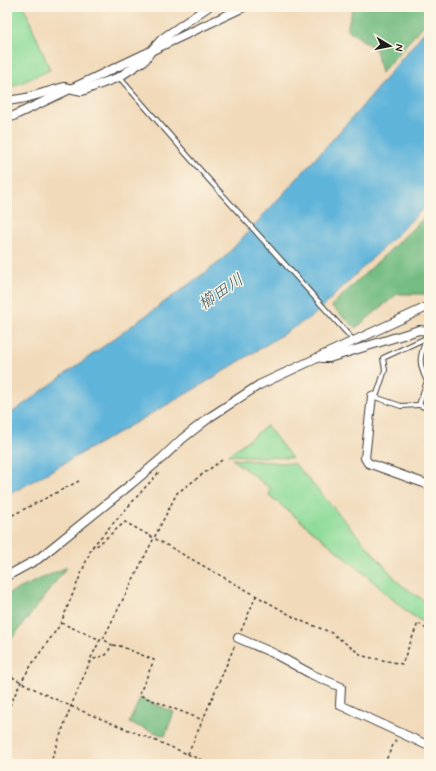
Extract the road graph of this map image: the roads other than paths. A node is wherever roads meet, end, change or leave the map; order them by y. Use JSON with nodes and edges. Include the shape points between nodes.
{"nodes":[{"id":1,"x":208,"y":7,"type":"edge"},
{"id":2,"x":244,"y":7,"type":"edge"},
{"id":3,"x":151,"y":51,"type":"junction"},
{"id":4,"x":119,"y":77,"type":"junction"},
{"id":5,"x":73,"y":88,"type":"junction"},
{"id":6,"x":7,"y":101,"type":"edge"},
{"id":7,"x":7,"y":119,"type":"edge"},
{"id":8,"x":429,"y":306,"type":"edge"},
{"id":9,"x":428,"y":333,"type":"edge"},
{"id":10,"x":351,"y":338,"type":"junction"},
{"id":11,"x":317,"y":358,"type":"junction"},
{"id":12,"x":372,"y":396,"type":"junction"},
{"id":13,"x":420,"y":405,"type":"junction"},
{"id":14,"x":429,"y":409,"type":"edge"},
{"id":15,"x":429,"y":485,"type":"edge"},
{"id":16,"x":7,"y":576,"type":"edge"},
{"id":17,"x":238,"y":638,"type":"road end"},
{"id":18,"x":429,"y":746,"type":"edge"}],
"edges":[{"from":1,"to":3,"type":"street","via":[[163,38]]},
{"from":2,"to":3,"type":"street"},
{"from":3,"to":4,"type":"street","via":[[145,60]]},
{"from":3,"to":5,"type":"street"},
{"from":4,"to":5,"type":"street","via":[[82,91]]},
{"from":4,"to":10,"type":"lane"},
{"from":5,"to":6,"type":"street","via":[[64,87]]},
{"from":5,"to":7,"type":"street"},
{"from":8,"to":10,"type":"street"},
{"from":9,"to":11,"type":"street","via":[[419,330],[330,358]]},
{"from":9,"to":12,"type":"lane","via":[[383,358],[385,370],[377,394]]},
{"from":9,"to":13,"type":"lane","via":[[420,363],[426,381]]},
{"from":10,"to":11,"type":"street"},
{"from":11,"to":16,"type":"street","via":[[259,385],[234,400],[182,439],[38,559]]},
{"from":12,"to":13,"type":"lane","via":[[401,406]]},
{"from":12,"to":15,"type":"street","via":[[364,458],[368,463]]},
{"from":13,"to":14,"type":"lane"},
{"from":17,"to":18,"type":"street","via":[[341,687],[340,705]]}]}
